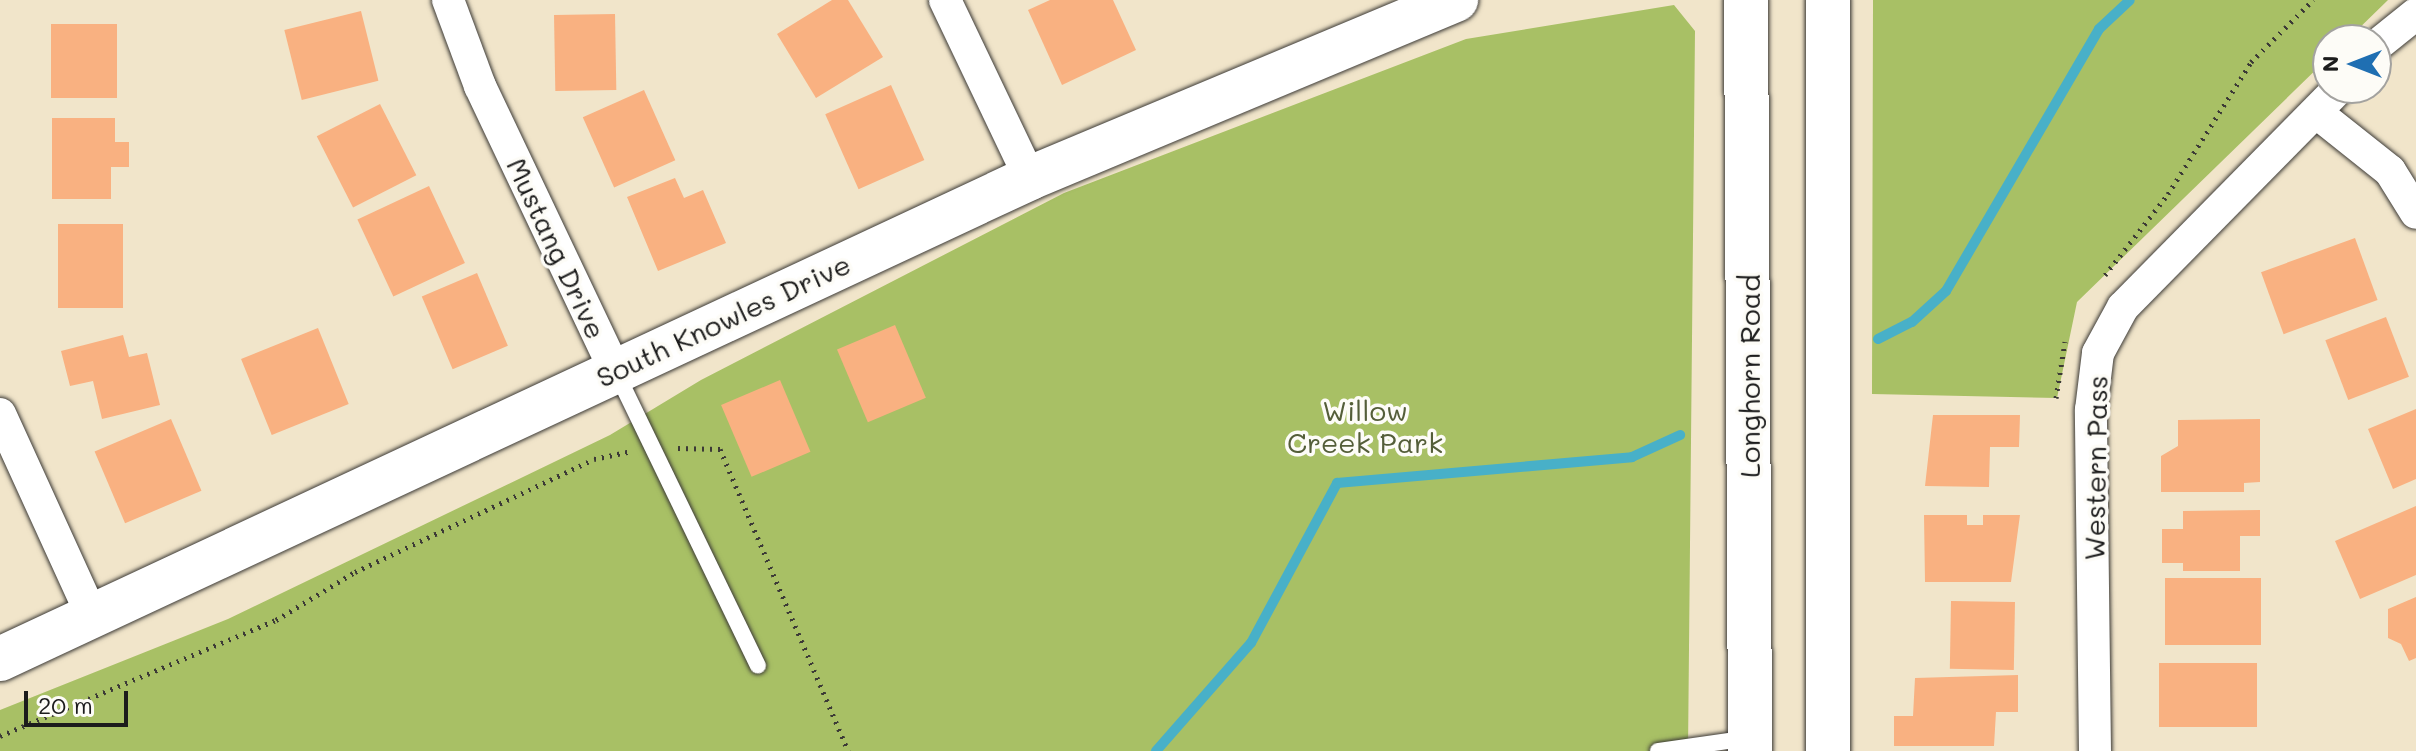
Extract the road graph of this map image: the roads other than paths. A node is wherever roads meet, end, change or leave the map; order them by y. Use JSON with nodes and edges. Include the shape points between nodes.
{"nodes":[{"id":1,"x":448,"y":0,"type":"edge"},
{"id":2,"x":945,"y":0,"type":"edge"},
{"id":3,"x":1456,"y":0,"type":"edge"},
{"id":4,"x":1746,"y":0,"type":"edge"},
{"id":5,"x":1828,"y":0,"type":"edge"},
{"id":6,"x":2416,"y":14,"type":"edge"},
{"id":7,"x":2392,"y":33,"type":"edge"},
{"id":8,"x":2325,"y":104,"type":"edge"},
{"id":9,"x":2317,"y":113,"type":"junction"},
{"id":10,"x":1030,"y":178,"type":"junction"},
{"id":11,"x":2416,"y":213,"type":"edge"},
{"id":12,"x":615,"y":370,"type":"junction"},
{"id":13,"x":0,"y":414,"type":"edge"},
{"id":14,"x":93,"y":618,"type":"junction"},
{"id":15,"x":0,"y":659,"type":"edge"},
{"id":16,"x":758,"y":666,"type":"dead end"},
{"id":17,"x":1750,"y":745,"type":"edge"},
{"id":18,"x":1658,"y":751,"type":"edge"},
{"id":19,"x":1828,"y":751,"type":"edge"},
{"id":20,"x":2095,"y":751,"type":"edge"}],
"edges":[{"from":1,"to":12,"type":"street","name":"Mustang Drive","via":[[480,86]]},
{"from":2,"to":10,"type":"street"},
{"from":3,"to":10,"type":"street","name":"South Knowles Drive"},
{"from":4,"to":17,"type":"street","name":"Longhorn Road"},
{"from":5,"to":19,"type":"street"},
{"from":6,"to":7,"type":"street"},
{"from":8,"to":9,"type":"street","name":"Western Pass"},
{"from":9,"to":11,"type":"street","via":[[2390,171]]},
{"from":9,"to":20,"type":"street","name":"Western Pass","via":[[2123,307],[2098,353],[2091,410]]},
{"from":10,"to":12,"type":"street","name":"South Knowles Drive"},
{"from":12,"to":14,"type":"street","name":"South Knowles Drive"},
{"from":12,"to":16,"type":"lane","name":"Mustang Drive"},
{"from":13,"to":14,"type":"street"},
{"from":14,"to":15,"type":"street","name":"South Knowles Drive"},
{"from":17,"to":18,"type":"lane","via":[[1703,739]]}]}
